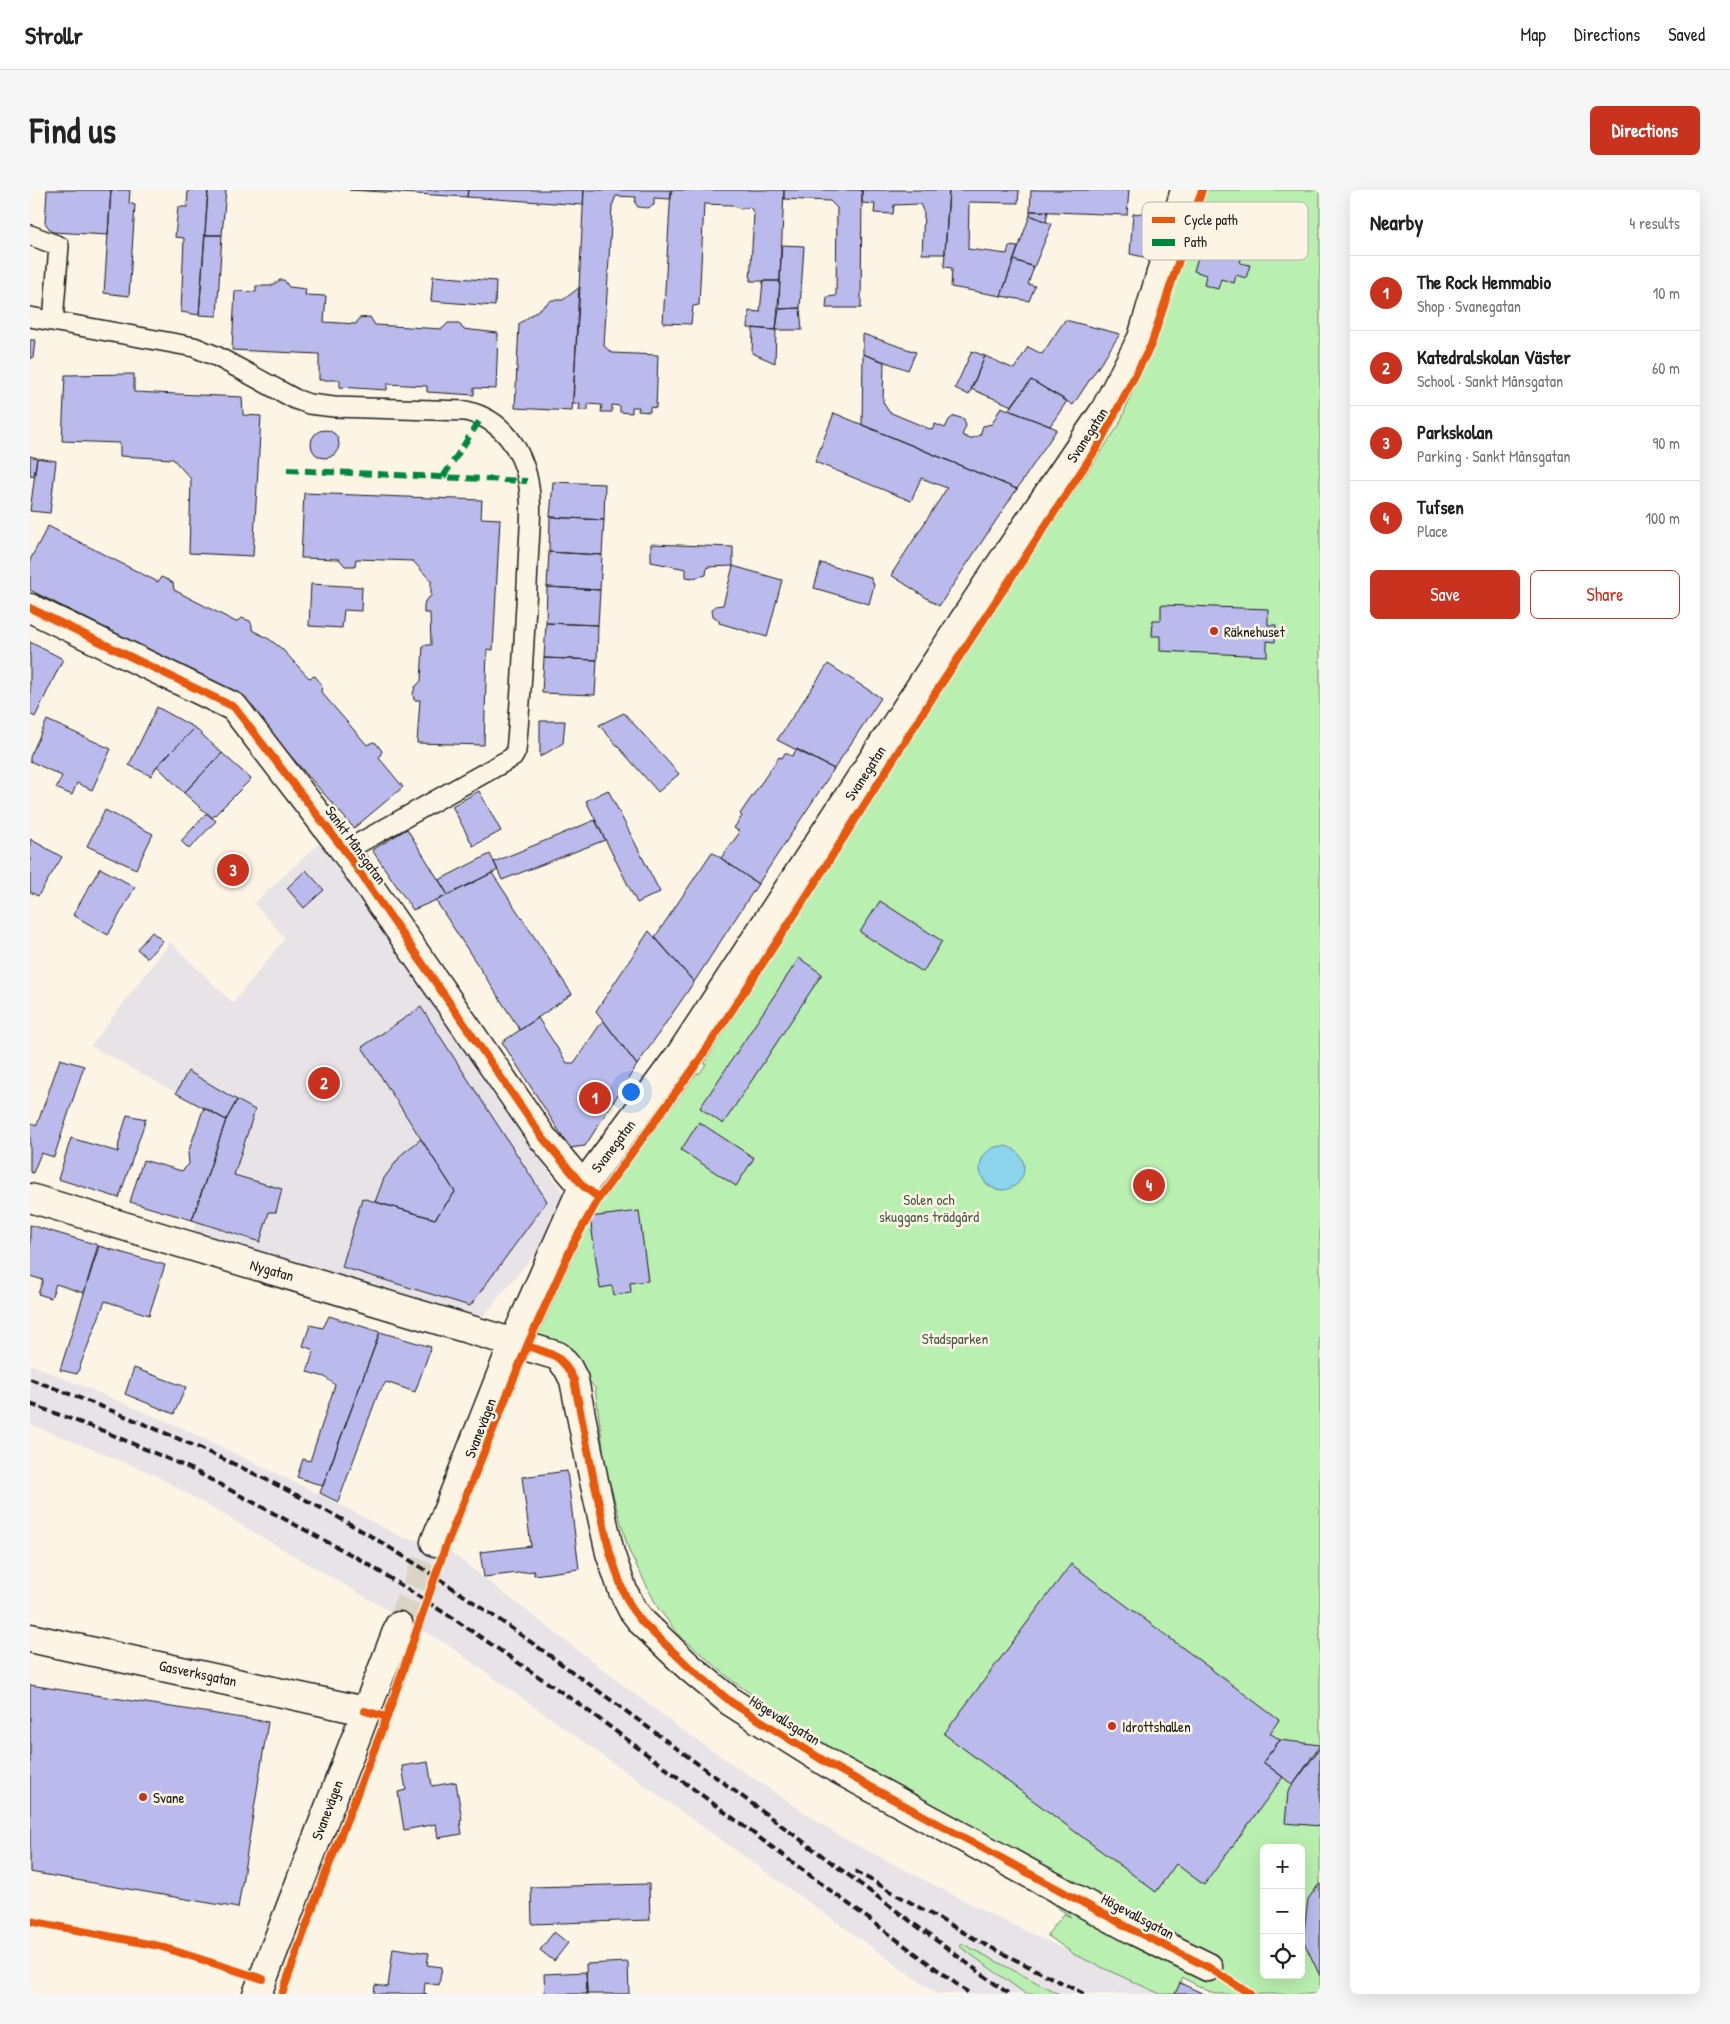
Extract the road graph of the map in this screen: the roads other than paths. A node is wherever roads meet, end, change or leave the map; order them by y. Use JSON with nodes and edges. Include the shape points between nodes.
{"nodes":[{"id":1,"x":1186,"y":190,"type":"edge"},
{"id":2,"x":1182,"y":202,"type":"edge"},
{"id":3,"x":30,"y":235,"type":"edge"},
{"id":4,"x":1165,"y":260,"type":"edge"},
{"id":5,"x":30,"y":317,"type":"edge"},
{"id":6,"x":53,"y":321,"type":"junction"},
{"id":7,"x":30,"y":608,"type":"edge"},
{"id":8,"x":345,"y":851,"type":"junction"},
{"id":9,"x":583,"y":1186,"type":"junction"},
{"id":10,"x":30,"y":1198,"type":"edge"},
{"id":11,"x":514,"y":1342,"type":"junction"},
{"id":12,"x":435,"y":1542,"type":"tunnel mouth"},
{"id":13,"x":399,"y":1626,"type":"tunnel mouth"},
{"id":14,"x":30,"y":1638,"type":"edge"},
{"id":15,"x":365,"y":1711,"type":"junction"},
{"id":16,"x":1208,"y":1967,"type":"dead end"},
{"id":17,"x":257,"y":1994,"type":"edge"}],
"edges":[{"from":1,"to":2,"type":"street","name":"Svanegatan"},
{"from":3,"to":6,"type":"lane","via":[[59,246]]},
{"from":4,"to":9,"type":"street","name":"Svanegatan","via":[[1142,338],[1105,410],[682,1052]]},
{"from":5,"to":6,"type":"lane"},
{"from":6,"to":8,"type":"lane","via":[[194,347],[295,400],[309,404],[475,413],[504,430],[517,448],[525,468],[530,501],[516,751],[505,762]]},
{"from":7,"to":8,"type":"street","name":"Sankt Månsgatan","via":[[234,707]]},
{"from":8,"to":9,"type":"street","name":"Sankt Månsgatan","via":[[542,1137]]},
{"from":9,"to":11,"type":"street","name":"Svanegatan"},
{"from":10,"to":11,"type":"street","name":"Nygatan"},
{"from":11,"to":12,"type":"street","name":"Svanevägen"},
{"from":11,"to":16,"type":"street","name":"Högevallsgatan","via":[[558,1356],[568,1368],[574,1380],[610,1552],[623,1590],[642,1622],[689,1667],[731,1702],[832,1766],[1135,1931]]},
{"from":13,"to":15,"type":"street","name":"Svanevägen"},
{"from":14,"to":15,"type":"street","name":"Gasverksgatan"},
{"from":15,"to":17,"type":"street","name":"Svanevägen"}]}
